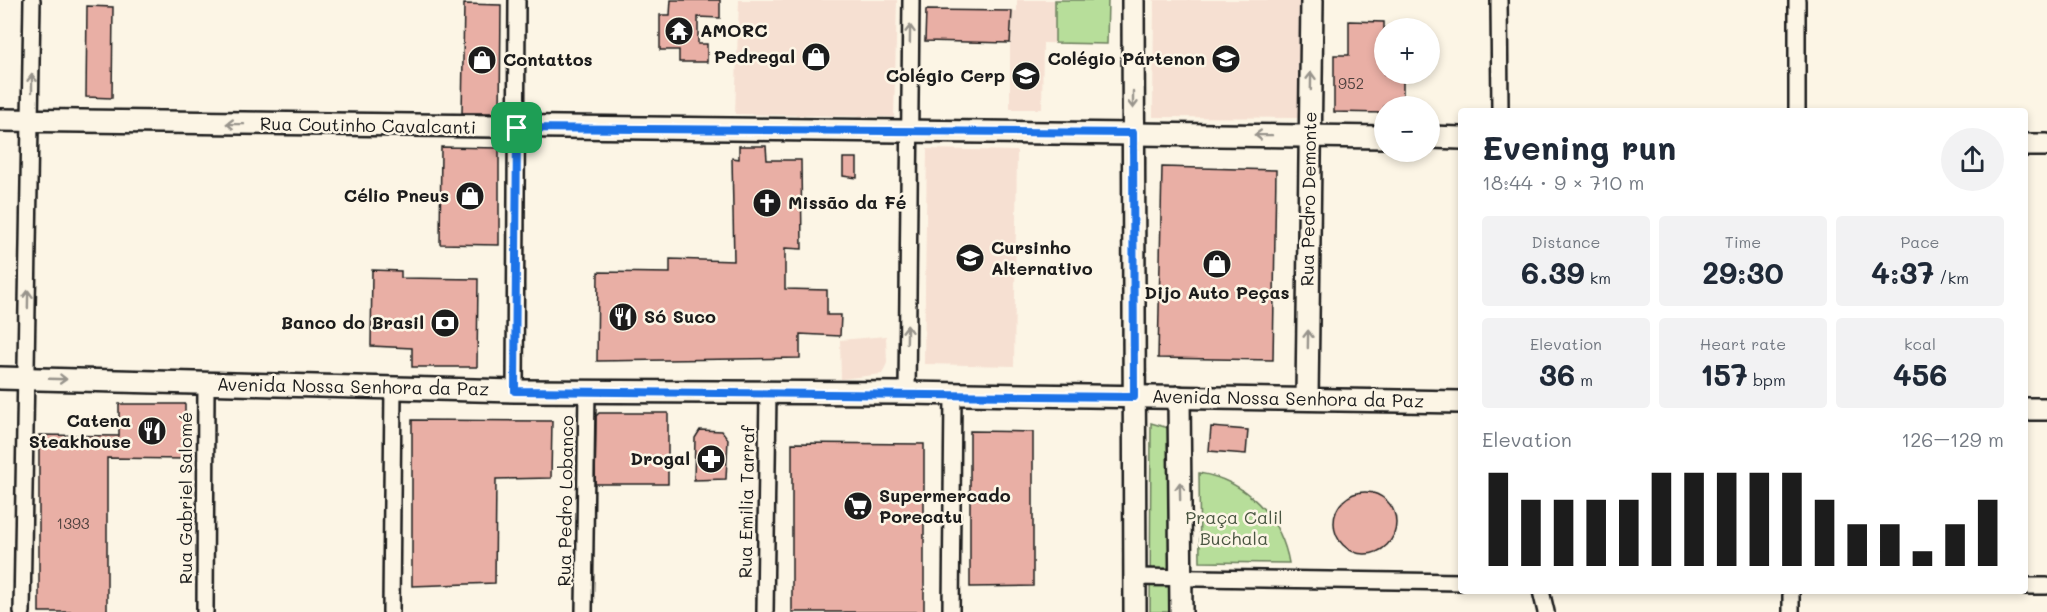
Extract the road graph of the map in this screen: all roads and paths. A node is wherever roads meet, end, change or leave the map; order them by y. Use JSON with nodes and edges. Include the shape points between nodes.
{"nodes":[{"id":1,"x":33,"y":0,"type":"edge"},
{"id":2,"x":517,"y":0,"type":"edge"},
{"id":3,"x":911,"y":0,"type":"edge"},
{"id":4,"x":1133,"y":0,"type":"edge"},
{"id":5,"x":1312,"y":0,"type":"edge"},
{"id":6,"x":1499,"y":0,"type":"edge"},
{"id":7,"x":1797,"y":0,"type":"edge"},
{"id":8,"x":1500,"y":108,"type":"edge"},
{"id":9,"x":1797,"y":108,"type":"edge"},
{"id":10,"x":0,"y":120,"type":"edge"},
{"id":11,"x":32,"y":120,"type":"junction"},
{"id":12,"x":517,"y":128,"type":"junction"},
{"id":13,"x":909,"y":131,"type":"junction"},
{"id":14,"x":1133,"y":133,"type":"junction"},
{"id":15,"x":1310,"y":136,"type":"junction"},
{"id":16,"x":1374,"y":137,"type":"edge"},
{"id":17,"x":1440,"y":137,"type":"edge"},
{"id":18,"x":1458,"y":138,"type":"edge"},
{"id":19,"x":2028,"y":145,"type":"edge"},
{"id":20,"x":2047,"y":145,"type":"edge"},
{"id":21,"x":0,"y":378,"type":"edge"},
{"id":22,"x":26,"y":378,"type":"junction"},
{"id":23,"x":206,"y":384,"type":"junction"},
{"id":24,"x":393,"y":386,"type":"junction"},
{"id":25,"x":587,"y":390,"type":"junction"},
{"id":26,"x":515,"y":391,"type":"junction"},
{"id":27,"x":768,"y":392,"type":"junction"},
{"id":28,"x":907,"y":393,"type":"junction"},
{"id":29,"x":953,"y":394,"type":"junction"},
{"id":30,"x":1134,"y":397,"type":"junction"},
{"id":31,"x":1179,"y":397,"type":"junction"},
{"id":32,"x":1307,"y":398,"type":"junction"},
{"id":33,"x":1458,"y":402,"type":"edge"},
{"id":34,"x":2028,"y":409,"type":"edge"},
{"id":35,"x":2047,"y":409,"type":"edge"},
{"id":36,"x":1135,"y":577,"type":"junction"},
{"id":37,"x":1181,"y":578,"type":"junction"},
{"id":38,"x":1458,"y":582,"type":"edge"},
{"id":39,"x":2028,"y":586,"type":"edge"},
{"id":40,"x":2047,"y":586,"type":"edge"},
{"id":41,"x":1542,"y":594,"type":"edge"},
{"id":42,"x":1791,"y":594,"type":"edge"},
{"id":43,"x":22,"y":612,"type":"edge"},
{"id":44,"x":205,"y":612,"type":"edge"},
{"id":45,"x":391,"y":612,"type":"edge"},
{"id":46,"x":584,"y":612,"type":"edge"},
{"id":47,"x":765,"y":612,"type":"edge"},
{"id":48,"x":951,"y":612,"type":"edge"},
{"id":49,"x":1135,"y":612,"type":"edge"},
{"id":50,"x":1181,"y":612,"type":"edge"},
{"id":51,"x":1546,"y":612,"type":"edge"},
{"id":52,"x":1791,"y":612,"type":"edge"}],
"edges":[{"from":11,"to":1,"type":"street","one_way":true},
{"from":2,"to":12,"type":"street"},
{"from":13,"to":3,"type":"street","one_way":true},
{"from":4,"to":14,"type":"main road","one_way":true},
{"from":15,"to":5,"type":"main road","name":"Rua Pedro Demonte","one_way":true},
{"from":6,"to":8,"type":"street"},
{"from":7,"to":9,"type":"street"},
{"from":10,"to":11,"type":"main road","name":"Rua Coutinho Cavalcanti"},
{"from":12,"to":11,"type":"main road","name":"Rua Coutinho Cavalcanti","one_way":true},
{"from":22,"to":11,"type":"street","one_way":true},
{"from":12,"to":13,"type":"main road","name":"Rua Coutinho Cavalcanti"},
{"from":12,"to":26,"type":"street"},
{"from":13,"to":14,"type":"main road","name":"Rua Coutinho Cavalcanti"},
{"from":28,"to":13,"type":"street","one_way":true},
{"from":15,"to":14,"type":"main road","name":"Rua Coutinho Cavalcanti","one_way":true},
{"from":14,"to":30,"type":"main road"},
{"from":15,"to":16,"type":"main road","name":"Rua Coutinho Cavalcanti"},
{"from":32,"to":15,"type":"main road","name":"Rua Pedro Demonte","one_way":true},
{"from":17,"to":18,"type":"main road"},
{"from":19,"to":20,"type":"main road"},
{"from":21,"to":22,"type":"main road","name":"Avenida Nossa Senhora da Paz"},
{"from":22,"to":23,"type":"main road","name":"Avenida Nossa Senhora da Paz","one_way":true},
{"from":22,"to":43,"type":"street"},
{"from":23,"to":24,"type":"main road","name":"Avenida Nossa Senhora da Paz"},
{"from":23,"to":44,"type":"street","name":"Rua Gabriel Salomé"},
{"from":24,"to":26,"type":"main road","name":"Avenida Nossa Senhora da Paz"},
{"from":24,"to":45,"type":"street"},
{"from":25,"to":26,"type":"main road","name":"Avenida Nossa Senhora da Paz"},
{"from":25,"to":27,"type":"main road","name":"Avenida Nossa Senhora da Paz"},
{"from":25,"to":46,"type":"street","name":"Rua Pedro Lobanco"},
{"from":27,"to":28,"type":"main road","name":"Avenida Nossa Senhora da Paz"},
{"from":27,"to":47,"type":"street","name":"Rua Emilia Tarraf"},
{"from":28,"to":29,"type":"main road","name":"Avenida Nossa Senhora da Paz"},
{"from":29,"to":30,"type":"main road","name":"Avenida Nossa Senhora da Paz"},
{"from":29,"to":48,"type":"street"},
{"from":30,"to":31,"type":"main road","name":"Avenida Nossa Senhora da Paz"},
{"from":30,"to":36,"type":"main road"},
{"from":31,"to":32,"type":"main road","name":"Avenida Nossa Senhora da Paz"},
{"from":37,"to":31,"type":"main road","one_way":true},
{"from":32,"to":33,"type":"main road","name":"Avenida Nossa Senhora da Paz"},
{"from":34,"to":35,"type":"main road"},
{"from":36,"to":37,"type":"street"},
{"from":36,"to":49,"type":"main road"},
{"from":37,"to":38,"type":"street"},
{"from":37,"to":50,"type":"main road"},
{"from":39,"to":40,"type":"street"},
{"from":41,"to":51,"type":"street"},
{"from":42,"to":52,"type":"street"}]}
